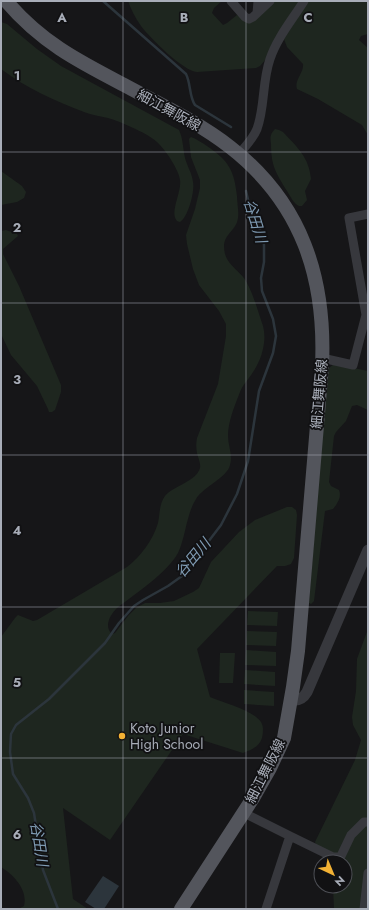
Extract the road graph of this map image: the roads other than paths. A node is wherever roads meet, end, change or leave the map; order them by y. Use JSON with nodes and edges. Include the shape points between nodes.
{"nodes":[{"id":1,"x":6,"y":1,"type":"edge"},
{"id":2,"x":231,"y":1,"type":"edge"},
{"id":3,"x":258,"y":1,"type":"edge"},
{"id":4,"x":270,"y":1,"type":"edge"},
{"id":5,"x":304,"y":1,"type":"edge"},
{"id":6,"x":257,"y":13,"type":"junction"},
{"id":7,"x":239,"y":154,"type":"junction"},
{"id":8,"x":368,"y":214,"type":"edge"},
{"id":9,"x":322,"y":358,"type":"junction"},
{"id":10,"x":368,"y":550,"type":"edge"},
{"id":11,"x":291,"y":700,"type":"junction"},
{"id":12,"x":244,"y":813,"type":"junction"},
{"id":13,"x":368,"y":822,"type":"edge"},
{"id":14,"x":290,"y":836,"type":"junction"},
{"id":15,"x":368,"y":873,"type":"edge"},
{"id":16,"x":181,"y":909,"type":"edge"},
{"id":17,"x":266,"y":909,"type":"edge"},
{"id":18,"x":364,"y":909,"type":"edge"}],
"edges":[{"from":1,"to":7,"type":"main road","name":"細江舞阪線","via":[[34,30],[56,47],[192,122]]},
{"from":2,"to":6,"type":"street","via":[[250,19]]},
{"from":3,"to":6,"type":"street"},
{"from":4,"to":6,"type":"street"},
{"from":5,"to":7,"type":"street","via":[[274,50],[266,72],[256,131]]},
{"from":7,"to":9,"type":"main road","name":"細江舞阪線","via":[[278,196],[305,243],[319,295]]},
{"from":8,"to":9,"type":"street","via":[[349,218],[366,315],[354,365]]},
{"from":9,"to":11,"type":"main road","name":"細江舞阪線","via":[[298,651]]},
{"from":10,"to":11,"type":"street","via":[[307,692],[300,699]]},
{"from":11,"to":12,"type":"main road","name":"細江舞阪線","via":[[281,745]]},
{"from":12,"to":14,"type":"street"},
{"from":12,"to":16,"type":"main road","name":"細江舞阪線"},
{"from":13,"to":14,"type":"street","via":[[364,822],[355,831],[338,857],[333,857]]},
{"from":14,"to":17,"type":"street"},
{"from":15,"to":18,"type":"street"}]}
